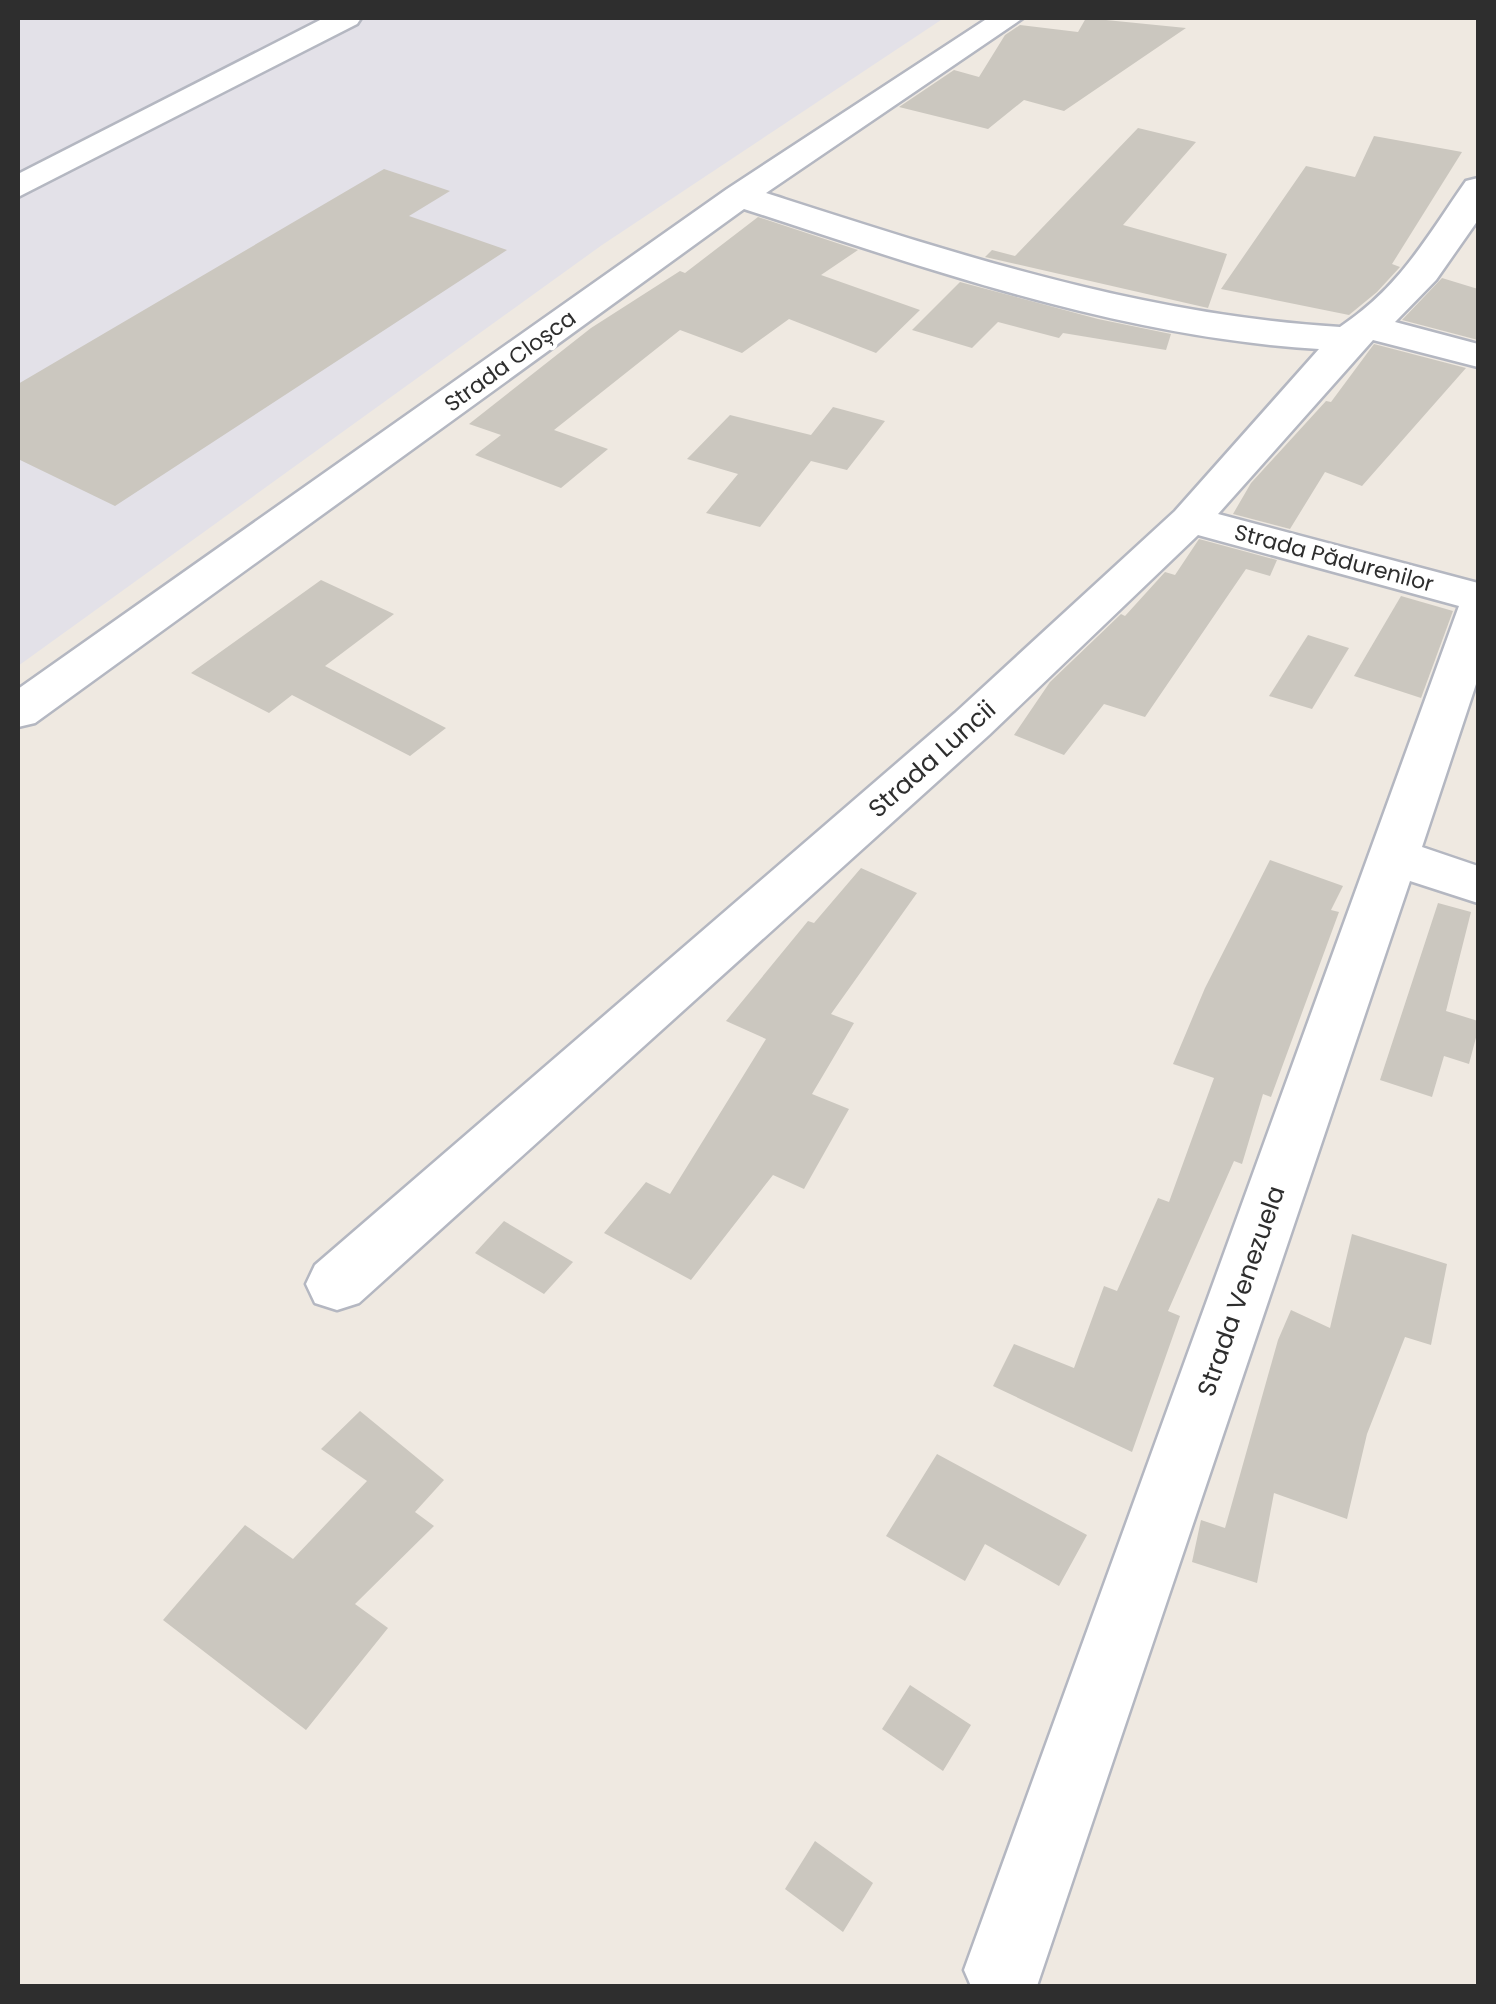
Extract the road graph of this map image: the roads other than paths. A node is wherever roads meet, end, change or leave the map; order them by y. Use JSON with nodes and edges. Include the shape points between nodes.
{"nodes":[{"id":1,"x":346,"y":18,"type":"edge"},
{"id":2,"x":1008,"y":18,"type":"edge"},
{"id":3,"x":18,"y":187,"type":"edge"},
{"id":4,"x":739,"y":196,"type":"junction"},
{"id":5,"x":1472,"y":213,"type":"edge"},
{"id":6,"x":1359,"y":333,"type":"junction"},
{"id":7,"x":1478,"y":356,"type":"edge"},
{"id":8,"x":1190,"y":520,"type":"junction"},
{"id":9,"x":1478,"y":596,"type":"edge"},
{"id":10,"x":1478,"y":612,"type":"edge"},
{"id":11,"x":18,"y":712,"type":"edge"},
{"id":12,"x":1393,"y":856,"type":"junction"},
{"id":13,"x":1478,"y":886,"type":"edge"},
{"id":14,"x":337,"y":1284,"type":"dead end"},
{"id":15,"x":1004,"y":1970,"type":"dead end"}],
"edges":[{"from":1,"to":3,"type":"street"},
{"from":2,"to":4,"type":"street","name":"Strada Cloșca"},
{"from":4,"to":6,"type":"street","via":[[1110,311],[1207,328]]},
{"from":4,"to":11,"type":"street","name":"Strada Cloșca"},
{"from":5,"to":6,"type":"street","name":"Strada Luncii"},
{"from":6,"to":7,"type":"street"},
{"from":6,"to":8,"type":"street","name":"Strada Luncii"},
{"from":8,"to":9,"type":"street","name":"Strada Pădurenilor"},
{"from":8,"to":14,"type":"street","name":"Strada Luncii","via":[[972,724]]},
{"from":10,"to":12,"type":"street","name":"Strada Venezuela"},
{"from":12,"to":13,"type":"street"},
{"from":12,"to":15,"type":"street","name":"Strada Venezuela"}]}
